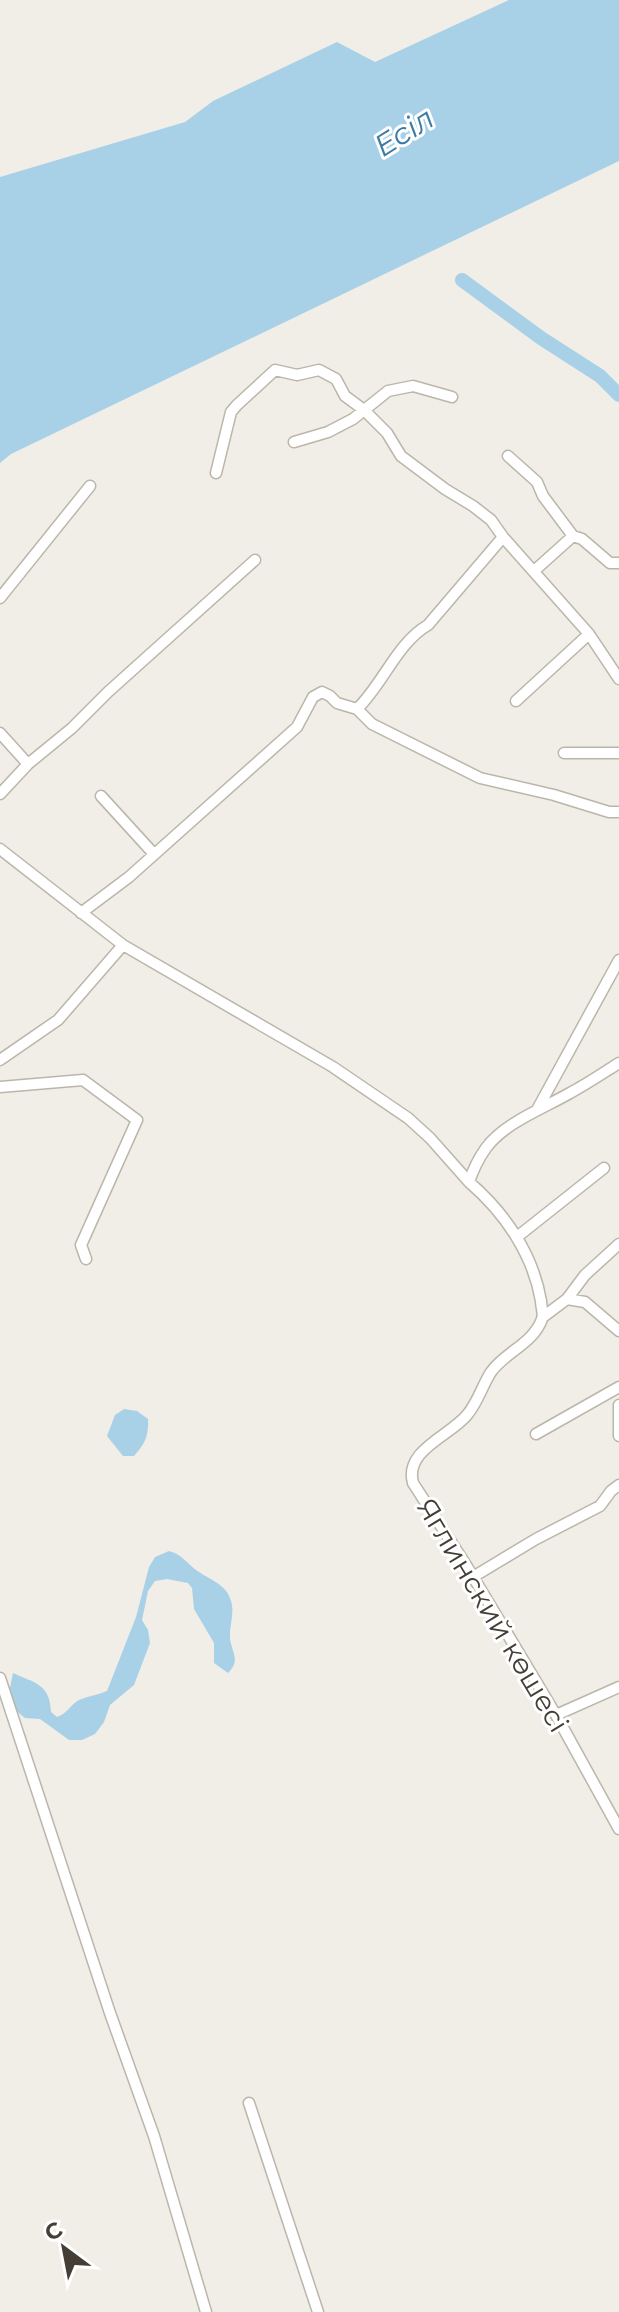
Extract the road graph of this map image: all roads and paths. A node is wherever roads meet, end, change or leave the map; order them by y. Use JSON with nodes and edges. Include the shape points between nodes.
{"nodes":[{"id":1,"x":452,"y":397,"type":"dead end"},
{"id":2,"x":364,"y":410,"type":"junction"},
{"id":3,"x":294,"y":442,"type":"dead end"},
{"id":4,"x":508,"y":456,"type":"dead end"},
{"id":5,"x":216,"y":473,"type":"dead end"},
{"id":6,"x":90,"y":486,"type":"dead end"},
{"id":7,"x":573,"y":536,"type":"junction"},
{"id":8,"x":503,"y":537,"type":"junction"},
{"id":9,"x":255,"y":560,"type":"dead end"},
{"id":10,"x":619,"y":563,"type":"edge"},
{"id":11,"x":534,"y":571,"type":"junction"},
{"id":12,"x":0,"y":598,"type":"edge"},
{"id":13,"x":589,"y":634,"type":"junction"},
{"id":14,"x":619,"y":679,"type":"edge"},
{"id":15,"x":516,"y":701,"type":"dead end"},
{"id":16,"x":357,"y":709,"type":"junction"},
{"id":17,"x":0,"y":733,"type":"edge"},
{"id":18,"x":564,"y":753,"type":"dead end"},
{"id":19,"x":619,"y":753,"type":"edge"},
{"id":20,"x":28,"y":764,"type":"junction"},
{"id":21,"x":0,"y":794,"type":"edge"},
{"id":22,"x":101,"y":796,"type":"dead end"},
{"id":23,"x":619,"y":812,"type":"edge"},
{"id":24,"x":0,"y":849,"type":"edge"},
{"id":25,"x":153,"y":853,"type":"junction"},
{"id":26,"x":81,"y":913,"type":"junction"},
{"id":27,"x":123,"y":945,"type":"junction"},
{"id":28,"x":619,"y":960,"type":"edge"},
{"id":29,"x":0,"y":1060,"type":"edge"},
{"id":30,"x":619,"y":1063,"type":"edge"},
{"id":31,"x":0,"y":1087,"type":"edge"},
{"id":32,"x":538,"y":1108,"type":"junction"},
{"id":33,"x":604,"y":1168,"type":"dead end"},
{"id":34,"x":469,"y":1182,"type":"junction"},
{"id":35,"x":517,"y":1237,"type":"junction"},
{"id":36,"x":619,"y":1244,"type":"edge"},
{"id":37,"x":86,"y":1259,"type":"dead end"},
{"id":38,"x":567,"y":1299,"type":"junction"},
{"id":39,"x":543,"y":1317,"type":"junction"},
{"id":40,"x":619,"y":1331,"type":"edge"},
{"id":41,"x":619,"y":1387,"type":"edge"},
{"id":42,"x":619,"y":1405,"type":"edge"},
{"id":43,"x":536,"y":1434,"type":"dead end"},
{"id":44,"x":619,"y":1436,"type":"edge"},
{"id":45,"x":619,"y":1485,"type":"edge"},
{"id":46,"x":473,"y":1577,"type":"junction"},
{"id":47,"x":0,"y":1678,"type":"edge"},
{"id":48,"x":619,"y":1687,"type":"edge"},
{"id":49,"x":556,"y":1715,"type":"junction"},
{"id":50,"x":619,"y":1829,"type":"edge"},
{"id":51,"x":249,"y":2103,"type":"dead end"},
{"id":52,"x":206,"y":2312,"type":"edge"},
{"id":53,"x":318,"y":2312,"type":"edge"}],
"edges":[{"from":1,"to":2,"type":"street","via":[[413,386],[388,391]]},
{"from":2,"to":3,"type":"street","via":[[328,432]]},
{"from":2,"to":5,"type":"street","via":[[345,396],[336,379],[319,370],[297,375],[275,370],[231,412]]},
{"from":2,"to":8,"type":"street","via":[[401,456],[491,520]]},
{"from":4,"to":7,"type":"street","via":[[537,482]]},
{"from":6,"to":12,"type":"street"},
{"from":7,"to":10,"type":"street","via":[[610,563]]},
{"from":7,"to":11,"type":"street"},
{"from":8,"to":11,"type":"street"},
{"from":8,"to":16,"type":"street","via":[[428,625],[418,630]]},
{"from":9,"to":20,"type":"street"},
{"from":11,"to":13,"type":"street"},
{"from":13,"to":14,"type":"street"},
{"from":13,"to":15,"type":"street"},
{"from":16,"to":23,"type":"street","via":[[372,724],[480,778]]},
{"from":16,"to":25,"type":"street","via":[[322,692],[313,697],[297,727]]},
{"from":17,"to":20,"type":"street"},
{"from":18,"to":19,"type":"street"},
{"from":20,"to":21,"type":"street"},
{"from":22,"to":25,"type":"street"},
{"from":24,"to":26,"type":"street"},
{"from":25,"to":26,"type":"street"},
{"from":26,"to":27,"type":"street"},
{"from":27,"to":29,"type":"street","via":[[58,1020]]},
{"from":27,"to":34,"type":"street","via":[[333,1067],[396,1110]]},
{"from":28,"to":32,"type":"street"},
{"from":30,"to":32,"type":"street"},
{"from":31,"to":37,"type":"street","via":[[83,1080],[137,1120],[81,1245]]},
{"from":32,"to":34,"type":"street","via":[[487,1146]]},
{"from":33,"to":35,"type":"street"},
{"from":34,"to":35,"type":"street"},
{"from":35,"to":39,"type":"street","via":[[530,1257]]},
{"from":36,"to":38,"type":"street","name":"Яглинский көшесі"},
{"from":38,"to":39,"type":"street","name":"Яглинский көшесі"},
{"from":38,"to":40,"type":"street","via":[[585,1302]]},
{"from":39,"to":46,"type":"street","name":"Яглинский көшесі","via":[[532,1336],[492,1371],[465,1417],[428,1445],[413,1465],[413,1483]]},
{"from":41,"to":43,"type":"street"},
{"from":42,"to":44,"type":"street"},
{"from":45,"to":46,"type":"street","via":[[600,1506]]},
{"from":46,"to":49,"type":"street","name":"Яглинский көшесі"},
{"from":47,"to":52,"type":"street","via":[[154,2136]]},
{"from":48,"to":49,"type":"street"},
{"from":49,"to":50,"type":"street","name":"Яглинский көшесі"},
{"from":51,"to":53,"type":"street"}]}
